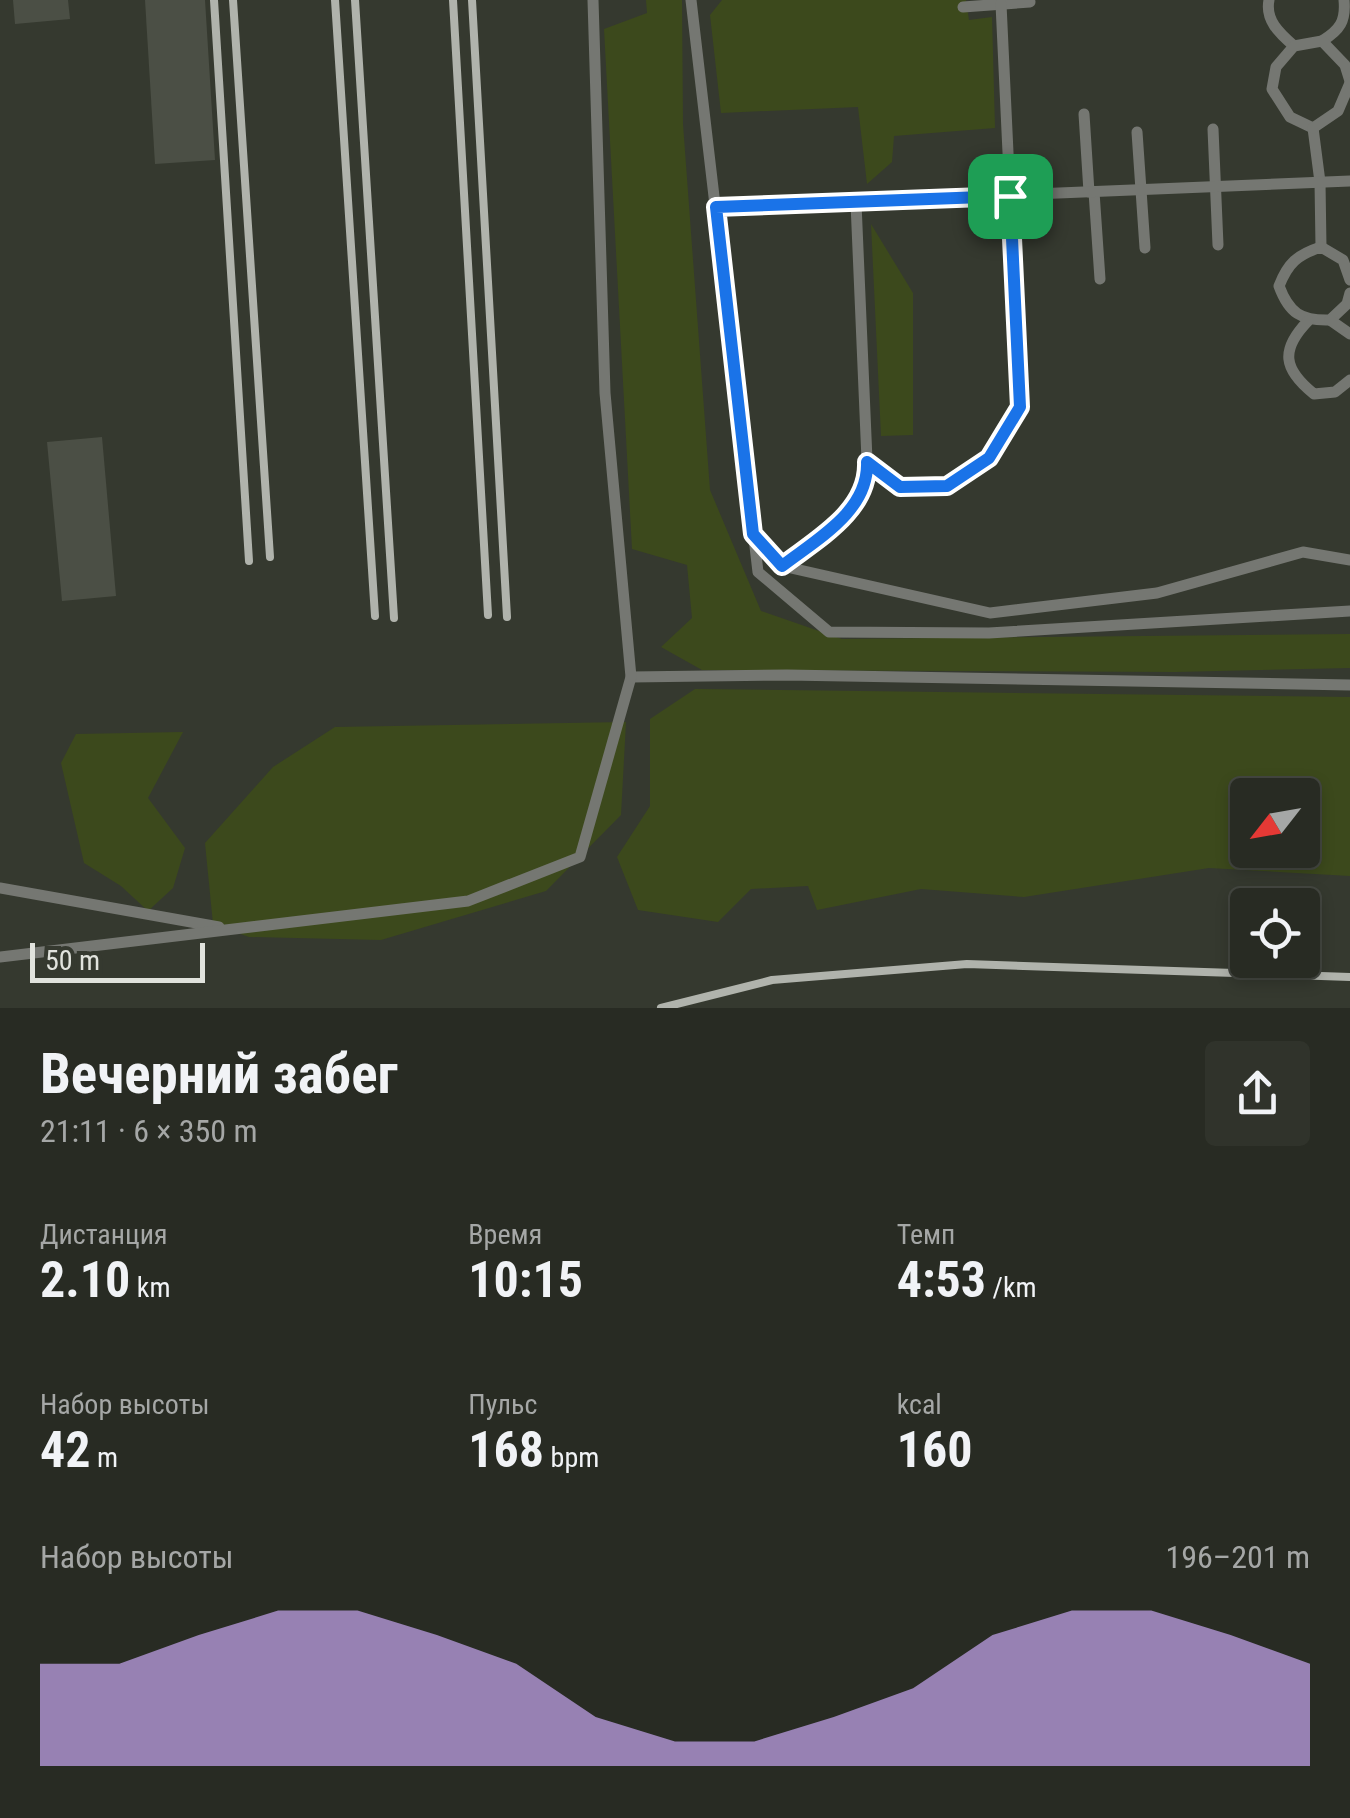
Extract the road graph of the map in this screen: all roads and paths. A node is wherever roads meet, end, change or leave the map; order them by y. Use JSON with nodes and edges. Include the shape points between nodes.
{"nodes":[{"id":1,"x":593,"y":0,"type":"edge"},
{"id":2,"x":692,"y":0,"type":"edge"},
{"id":3,"x":1269,"y":0,"type":"edge"},
{"id":4,"x":1344,"y":0,"type":"edge"},
{"id":5,"x":1030,"y":2,"type":"edge"},
{"id":6,"x":1001,"y":4,"type":"junction"},
{"id":7,"x":963,"y":7,"type":"dead end"},
{"id":8,"x":1322,"y":41,"type":"junction"},
{"id":9,"x":1294,"y":46,"type":"junction"},
{"id":10,"x":1350,"y":82,"type":"edge"},
{"id":11,"x":1084,"y":114,"type":"dead end"},
{"id":12,"x":1313,"y":128,"type":"junction"},
{"id":13,"x":1213,"y":129,"type":"dead end"},
{"id":14,"x":1137,"y":132,"type":"dead end"},
{"id":15,"x":1350,"y":180,"type":"edge"},
{"id":16,"x":1320,"y":182,"type":"junction"},
{"id":17,"x":1215,"y":187,"type":"junction"},
{"id":18,"x":1140,"y":190,"type":"junction"},
{"id":19,"x":1092,"y":192,"type":"junction"},
{"id":20,"x":1010,"y":196,"type":"junction"},
{"id":21,"x":856,"y":203,"type":"junction"},
{"id":22,"x":716,"y":207,"type":"junction"},
{"id":23,"x":1218,"y":245,"type":"dead end"},
{"id":24,"x":1321,"y":247,"type":"junction"},
{"id":25,"x":1145,"y":248,"type":"dead end"},
{"id":26,"x":1100,"y":279,"type":"dead end"},
{"id":27,"x":1350,"y":280,"type":"edge"},
{"id":28,"x":1350,"y":293,"type":"edge"},
{"id":29,"x":1330,"y":320,"type":"junction"},
{"id":30,"x":1308,"y":321,"type":"junction"},
{"id":31,"x":1350,"y":334,"type":"edge"},
{"id":32,"x":1350,"y":380,"type":"edge"},
{"id":33,"x":867,"y":462,"type":"junction"},
{"id":34,"x":753,"y":534,"type":"junction"},
{"id":35,"x":1350,"y":560,"type":"edge"},
{"id":36,"x":782,"y":566,"type":"junction"},
{"id":37,"x":1350,"y":611,"type":"edge"},
{"id":38,"x":631,"y":677,"type":"junction"},
{"id":39,"x":1350,"y":685,"type":"edge"},
{"id":40,"x":0,"y":888,"type":"edge"},
{"id":41,"x":232,"y":929,"type":"junction"},
{"id":42,"x":0,"y":957,"type":"edge"}],
"edges":[{"from":1,"to":38,"type":"lane","via":[[605,393]]},
{"from":2,"to":22,"type":"lane"},
{"from":3,"to":9,"type":"lane","via":[[1274,28]]},
{"from":4,"to":8,"type":"lane","via":[[1346,16]]},
{"from":5,"to":6,"type":"lane"},
{"from":6,"to":7,"type":"lane"},
{"from":6,"to":20,"type":"lane"},
{"from":8,"to":9,"type":"lane"},
{"from":8,"to":10,"type":"lane","via":[[1345,65]]},
{"from":9,"to":12,"type":"lane","via":[[1276,67],[1272,89],[1290,117]]},
{"from":10,"to":12,"type":"lane","via":[[1338,111]]},
{"from":11,"to":19,"type":"lane"},
{"from":12,"to":16,"type":"lane"},
{"from":13,"to":17,"type":"lane"},
{"from":14,"to":18,"type":"lane"},
{"from":15,"to":16,"type":"lane"},
{"from":16,"to":17,"type":"lane"},
{"from":16,"to":24,"type":"lane"},
{"from":17,"to":18,"type":"lane"},
{"from":17,"to":23,"type":"lane"},
{"from":18,"to":19,"type":"lane"},
{"from":18,"to":25,"type":"lane"},
{"from":19,"to":20,"type":"lane"},
{"from":19,"to":26,"type":"lane"},
{"from":20,"to":21,"type":"lane"},
{"from":20,"to":33,"type":"lane","via":[[1020,407],[989,458],[947,486],[900,487]]},
{"from":21,"to":22,"type":"lane"},
{"from":21,"to":33,"type":"lane"},
{"from":22,"to":34,"type":"lane"},
{"from":24,"to":27,"type":"lane","via":[[1342,260]]},
{"from":24,"to":30,"type":"lane","via":[[1287,265],[1279,286],[1287,308]]},
{"from":28,"to":29,"type":"lane"},
{"from":29,"to":30,"type":"lane"},
{"from":29,"to":31,"type":"lane"},
{"from":30,"to":32,"type":"lane","via":[[1292,338],[1287,359],[1294,378],[1314,394],[1335,392]]},
{"from":33,"to":36,"type":"lane","via":[[868,484],[845,518]]},
{"from":34,"to":36,"type":"lane"},
{"from":34,"to":37,"type":"lane","via":[[758,572],[830,632],[989,634]]},
{"from":35,"to":36,"type":"lane","via":[[1303,552],[1158,593],[990,612]]},
{"from":38,"to":39,"type":"lane"},
{"from":38,"to":41,"type":"lane","via":[[580,857],[468,901]]},
{"from":40,"to":41,"type":"lane"},
{"from":41,"to":42,"type":"lane"}]}
